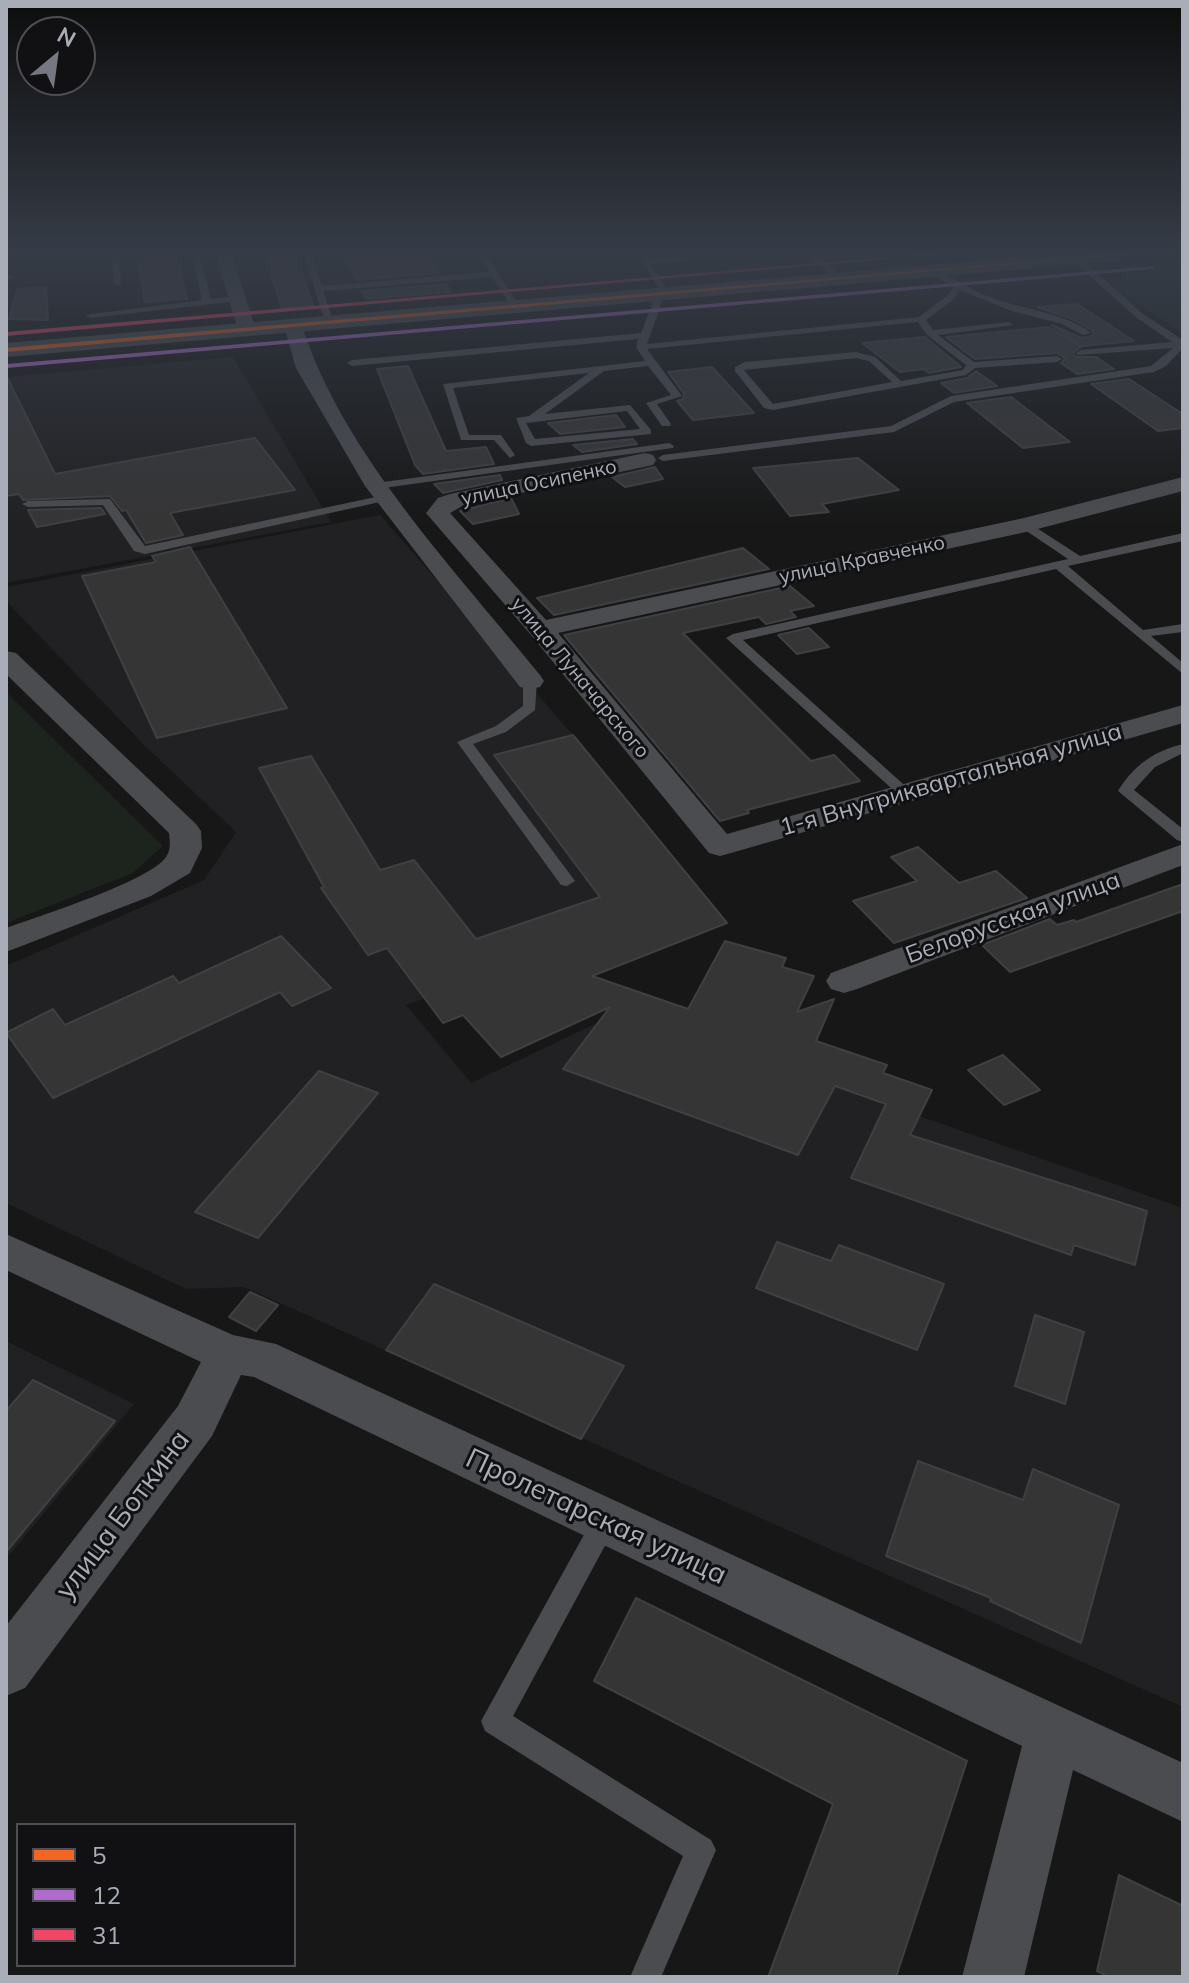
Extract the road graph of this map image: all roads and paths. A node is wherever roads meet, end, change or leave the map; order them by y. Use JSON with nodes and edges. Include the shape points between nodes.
{"nodes":[{"id":1,"x":1182,"y":344,"type":"edge"},
{"id":2,"x":72,"y":345,"type":"edge"},
{"id":3,"x":299,"y":345,"type":"edge"},
{"id":4,"x":607,"y":345,"type":"edge"},
{"id":5,"x":643,"y":345,"type":"edge"},
{"id":6,"x":945,"y":345,"type":"edge"},
{"id":7,"x":1176,"y":345,"type":"edge"},
{"id":8,"x":6,"y":350,"type":"edge"},
{"id":9,"x":779,"y":350,"type":"dead end"},
{"id":10,"x":1081,"y":353,"type":"dead end"},
{"id":11,"x":1057,"y":359,"type":"dead end"},
{"id":12,"x":789,"y":360,"type":"junction"},
{"id":13,"x":352,"y":363,"type":"dead end"},
{"id":14,"x":651,"y":363,"type":"junction"},
{"id":15,"x":972,"y":365,"type":"junction"},
{"id":16,"x":603,"y":368,"type":"junction"},
{"id":17,"x":898,"y":383,"type":"junction"},
{"id":18,"x":532,"y":419,"type":"junction"},
{"id":19,"x":666,"y":424,"type":"dead end"},
{"id":20,"x":669,"y":446,"type":"dead end"},
{"id":21,"x":510,"y":455,"type":"dead end"},
{"id":22,"x":654,"y":459,"type":"joint"},
{"id":23,"x":1183,"y":484,"type":"edge"},
{"id":24,"x":380,"y":492,"type":"junction"},
{"id":25,"x":28,"y":504,"type":"dead end"},
{"id":26,"x":438,"y":513,"type":"joint"},
{"id":27,"x":1026,"y":525,"type":"junction"},
{"id":28,"x":1183,"y":537,"type":"edge"},
{"id":29,"x":1079,"y":561,"type":"junction"},
{"id":30,"x":1059,"y":565,"type":"junction"},
{"id":31,"x":1183,"y":628,"type":"edge"},
{"id":32,"x":540,"y":629,"type":"junction"},
{"id":33,"x":1141,"y":634,"type":"junction"},
{"id":34,"x":6,"y":659,"type":"edge"},
{"id":35,"x":1183,"y":670,"type":"edge"},
{"id":36,"x":530,"y":681,"type":"joint"},
{"id":37,"x":1183,"y":714,"type":"edge"},
{"id":38,"x":1183,"y":748,"type":"edge"},
{"id":39,"x":907,"y":795,"type":"junction"},
{"id":40,"x":1183,"y":837,"type":"edge"},
{"id":41,"x":720,"y":846,"type":"joint"},
{"id":42,"x":1183,"y":854,"type":"edge"},
{"id":43,"x":567,"y":881,"type":"dead end"},
{"id":44,"x":6,"y":941,"type":"edge"},
{"id":45,"x":844,"y":981,"type":"dead end"},
{"id":46,"x":8,"y":1255,"type":"edge"},
{"id":47,"x":228,"y":1354,"type":"junction"},
{"id":48,"x":605,"y":1521,"type":"junction"},
{"id":49,"x":6,"y":1669,"type":"edge"},
{"id":50,"x":1054,"y":1731,"type":"junction"},
{"id":51,"x":1183,"y":1793,"type":"edge"},
{"id":52,"x":645,"y":1977,"type":"edge"},
{"id":53,"x":993,"y":1977,"type":"edge"}],
"edges":[{"from":1,"to":22,"type":"lane","via":[[1154,369],[951,399],[894,429]]},
{"from":2,"to":8,"type":"main road"},
{"from":3,"to":24,"type":"street","name":"улица Луначарского","via":[[306,368]]},
{"from":4,"to":13,"type":"lane"},
{"from":5,"to":14,"type":"lane"},
{"from":6,"to":15,"type":"lane"},
{"from":7,"to":10,"type":"lane"},
{"from":9,"to":12,"type":"lane"},
{"from":11,"to":15,"type":"lane"},
{"from":12,"to":17,"type":"lane","via":[[866,356]]},
{"from":12,"to":17,"type":"lane","via":[[738,369],[773,407]]},
{"from":14,"to":16,"type":"lane"},
{"from":14,"to":19,"type":"lane","via":[[677,396],[651,403]]},
{"from":15,"to":17,"type":"lane","via":[[966,372]]},
{"from":16,"to":18,"type":"lane"},
{"from":16,"to":21,"type":"lane","via":[[447,386],[465,438],[497,437]]},
{"from":18,"to":18,"type":"lane","via":[[520,420],[531,443],[647,432],[630,408]]},
{"from":20,"to":24,"type":"lane"},
{"from":22,"to":26,"type":"street","name":"улица Осипенко","via":[[458,499]]},
{"from":23,"to":27,"type":"street","name":"улица Кравченко"},
{"from":24,"to":25,"type":"lane","via":[[145,550],[138,548],[106,501]]},
{"from":24,"to":36,"type":"street","name":"улица Луначарского"},
{"from":26,"to":32,"type":"street","name":"улица Луначарского"},
{"from":27,"to":29,"type":"lane"},
{"from":27,"to":32,"type":"street","name":"улица Кравченко"},
{"from":28,"to":29,"type":"lane"},
{"from":29,"to":30,"type":"lane"},
{"from":30,"to":33,"type":"lane"},
{"from":30,"to":39,"type":"lane","via":[[733,638]]},
{"from":31,"to":33,"type":"lane"},
{"from":32,"to":41,"type":"street","name":"улица Луначарского"},
{"from":33,"to":35,"type":"lane"},
{"from":34,"to":44,"type":"street","via":[[185,831],[186,848],[178,866],[139,889]]},
{"from":36,"to":43,"type":"lane","via":[[530,707],[501,729],[464,742]]},
{"from":37,"to":39,"type":"street","name":"1-я Внутриквартальная улица"},
{"from":38,"to":40,"type":"lane","via":[[1137,770],[1126,791]]},
{"from":39,"to":41,"type":"street","name":"1-я Внутриквартальная улица"},
{"from":42,"to":45,"type":"street","name":"Белорусская улица"},
{"from":46,"to":47,"type":"street","name":"Пролетарская улица"},
{"from":47,"to":48,"type":"street","name":"Пролетарская улица","via":[[260,1358]]},
{"from":47,"to":49,"type":"street","name":"улица Боткина","via":[[195,1421]]},
{"from":48,"to":50,"type":"street","name":"Пролетарская улица"},
{"from":48,"to":52,"type":"lane","via":[[495,1721],[701,1850]]},
{"from":50,"to":51,"type":"street","name":"Пролетарская улица"},
{"from":50,"to":53,"type":"street"}]}
